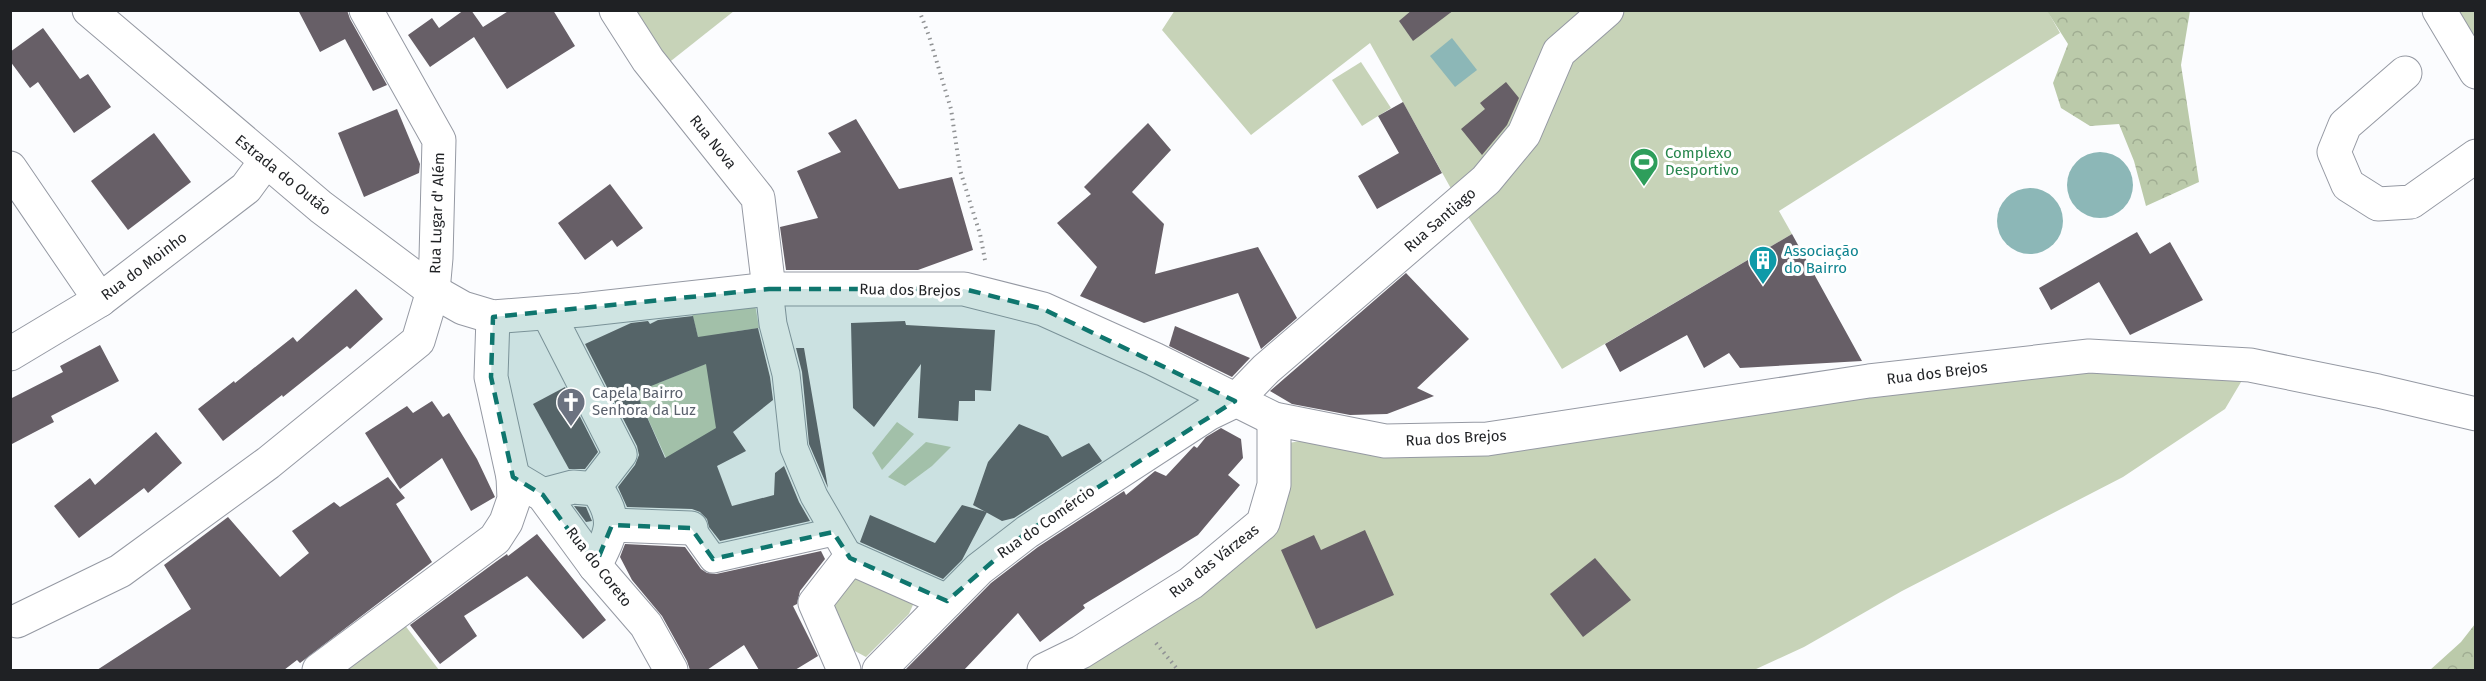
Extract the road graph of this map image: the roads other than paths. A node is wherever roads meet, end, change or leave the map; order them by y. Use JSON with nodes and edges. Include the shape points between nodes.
{"nodes":[{"id":1,"x":88,"y":10,"type":"edge"},
{"id":2,"x":366,"y":10,"type":"edge"},
{"id":3,"x":616,"y":10,"type":"edge"},
{"id":4,"x":1607,"y":10,"type":"edge"},
{"id":5,"x":2439,"y":10,"type":"edge"},
{"id":6,"x":2475,"y":72,"type":"edge"},
{"id":7,"x":2405,"y":73,"type":"dead end"},
{"id":8,"x":2475,"y":156,"type":"edge"},
{"id":9,"x":265,"y":162,"type":"junction"},
{"id":10,"x":10,"y":168,"type":"edge"},
{"id":11,"x":769,"y":289,"type":"junction"},
{"id":12,"x":433,"y":291,"type":"junction"},
{"id":13,"x":100,"y":300,"type":"junction"},
{"id":14,"x":548,"y":313,"type":"junction"},
{"id":15,"x":493,"y":317,"type":"junction"},
{"id":16,"x":10,"y":354,"type":"edge"},
{"id":17,"x":1235,"y":401,"type":"junction"},
{"id":18,"x":2475,"y":414,"type":"edge"},
{"id":19,"x":1274,"y":419,"type":"junction"},
{"id":20,"x":513,"y":477,"type":"junction"},
{"id":21,"x":593,"y":489,"type":"junction"},
{"id":22,"x":543,"y":495,"type":"junction"},
{"id":23,"x":612,"y":525,"type":"junction"},
{"id":24,"x":692,"y":528,"type":"joint"},
{"id":25,"x":842,"y":545,"type":"junction"},
{"id":26,"x":595,"y":566,"type":"junction"},
{"id":27,"x":947,"y":601,"type":"junction"},
{"id":28,"x":17,"y":621,"type":"dead end"},
{"id":29,"x":319,"y":670,"type":"edge"},
{"id":30,"x":671,"y":670,"type":"edge"},
{"id":31,"x":844,"y":670,"type":"edge"},
{"id":32,"x":879,"y":670,"type":"edge"},
{"id":33,"x":1044,"y":670,"type":"edge"}],
"edges":[{"from":1,"to":9,"type":"street","name":"Estrada do Outão"},
{"from":2,"to":12,"type":"street","name":"Rua Lugar d' Além","via":[[439,140]]},
{"from":3,"to":11,"type":"street","name":"Rua Nova","via":[[648,60],[758,198]]},
{"from":4,"to":17,"type":"street","name":"Rua Santiago","via":[[1559,52],[1524,134],[1486,180],[1266,369]]},
{"from":5,"to":6,"type":"street"},
{"from":7,"to":8,"type":"street","via":[[2345,124],[2334,152],[2348,185],[2378,204],[2411,202]]},
{"from":9,"to":12,"type":"street","name":"Estrada do Outão"},
{"from":9,"to":13,"type":"street","name":"Rua do Moinho","via":[[246,188]]},
{"from":10,"to":13,"type":"street"},
{"from":11,"to":14,"type":"street","name":"Rua dos Brejos"},
{"from":11,"to":17,"type":"street","name":"Rua dos Brejos","via":[[964,290],[1043,309]]},
{"from":11,"to":25,"type":"street","via":[[772,324],[786,374],[794,448],[814,496]]},
{"from":12,"to":15,"type":"street","name":"Estrada do Outão","via":[[463,308]]},
{"from":12,"to":28,"type":"street","name":"Rua Lugar d' Além","via":[[418,341],[268,463],[120,571]]},
{"from":13,"to":16,"type":"street","name":"Rua do Moinho"},
{"from":14,"to":15,"type":"street","name":"Rua dos Brejos"},
{"from":14,"to":21,"type":"street","via":[[620,454]]},
{"from":15,"to":20,"type":"street","via":[[491,377]]},
{"from":17,"to":19,"type":"street","name":"Rua dos Brejos"},
{"from":17,"to":27,"type":"street","name":"Rua do Comércio","via":[[1208,414],[1027,532],[979,569]]},
{"from":18,"to":19,"type":"street","name":"Rua dos Brejos","via":[[2250,365],[2089,356],[1869,381],[1486,439],[1385,441]]},
{"from":19,"to":33,"type":"street","name":"Rua das Várzeas","via":[[1275,485],[1263,523],[1191,583],[1081,652]]},
{"from":20,"to":22,"type":"street","name":"Rua do Coreto"},
{"from":20,"to":29,"type":"street","via":[[514,499],[495,538]]},
{"from":21,"to":22,"type":"street","via":[[573,487]]},
{"from":21,"to":23,"type":"street","via":[[608,505]]},
{"from":22,"to":26,"type":"street","name":"Rua do Coreto"},
{"from":23,"to":24,"type":"street"},
{"from":23,"to":26,"type":"street"},
{"from":24,"to":25,"type":"street","via":[[713,559]]},
{"from":25,"to":27,"type":"street"},
{"from":25,"to":31,"type":"street","via":[[815,603]]},
{"from":26,"to":30,"type":"street","name":"Rua do Coreto","via":[[645,625]]},
{"from":27,"to":32,"type":"street","name":"Rua do Comércio"}]}
